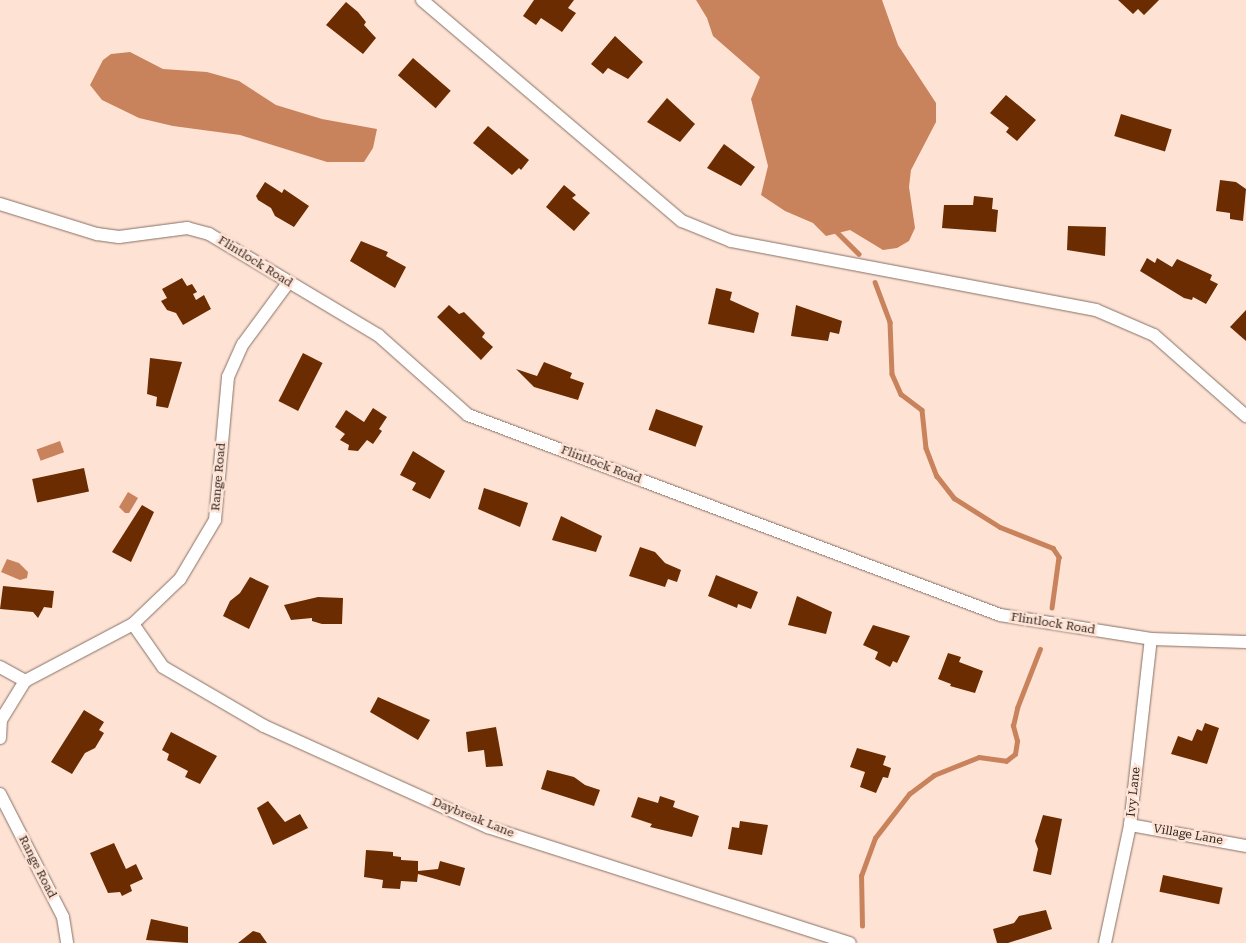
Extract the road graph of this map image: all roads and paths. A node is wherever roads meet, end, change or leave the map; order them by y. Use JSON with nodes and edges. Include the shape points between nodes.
{"nodes":[{"id":1,"x":422,"y":0,"type":"edge"},
{"id":2,"x":0,"y":204,"type":"edge"},
{"id":3,"x":288,"y":283,"type":"junction"},
{"id":4,"x":1246,"y":416,"type":"edge"},
{"id":5,"x":133,"y":624,"type":"junction"},
{"id":6,"x":1151,"y":639,"type":"junction"},
{"id":7,"x":1246,"y":642,"type":"edge"},
{"id":8,"x":0,"y":667,"type":"edge"},
{"id":9,"x":25,"y":681,"type":"junction"},
{"id":10,"x":0,"y":738,"type":"edge"},
{"id":11,"x":0,"y":794,"type":"edge"},
{"id":12,"x":1130,"y":825,"type":"junction"},
{"id":13,"x":1246,"y":846,"type":"edge"},
{"id":14,"x":67,"y":943,"type":"edge"},
{"id":15,"x":850,"y":943,"type":"edge"},
{"id":16,"x":1105,"y":943,"type":"edge"}],
"edges":[{"from":1,"to":4,"type":"street","via":[[682,221],[731,240],[1096,310],[1154,336]]},
{"from":2,"to":3,"type":"street","name":"Flintlock Road","via":[[97,234],[119,237],[187,228],[209,234]]},
{"from":3,"to":5,"type":"street","name":"Range Road","via":[[243,344],[228,377],[215,520],[180,579]]},
{"from":3,"to":6,"type":"street","name":"Flintlock Road","via":[[378,335],[468,415],[1000,616]]},
{"from":5,"to":9,"type":"street","name":"Range Road"},
{"from":5,"to":15,"type":"street","name":"Daybreak Lane","via":[[163,667],[264,726],[488,828]]},
{"from":6,"to":7,"type":"street","name":"Flintlock Road"},
{"from":6,"to":12,"type":"street","name":"Ivy Lane"},
{"from":8,"to":9,"type":"street"},
{"from":9,"to":10,"type":"street","via":[[1,720]]},
{"from":11,"to":14,"type":"street","name":"Range Road","via":[[63,917]]},
{"from":12,"to":13,"type":"street","name":"Village Lane"},
{"from":12,"to":16,"type":"street","name":"Ivy Lane"}]}
